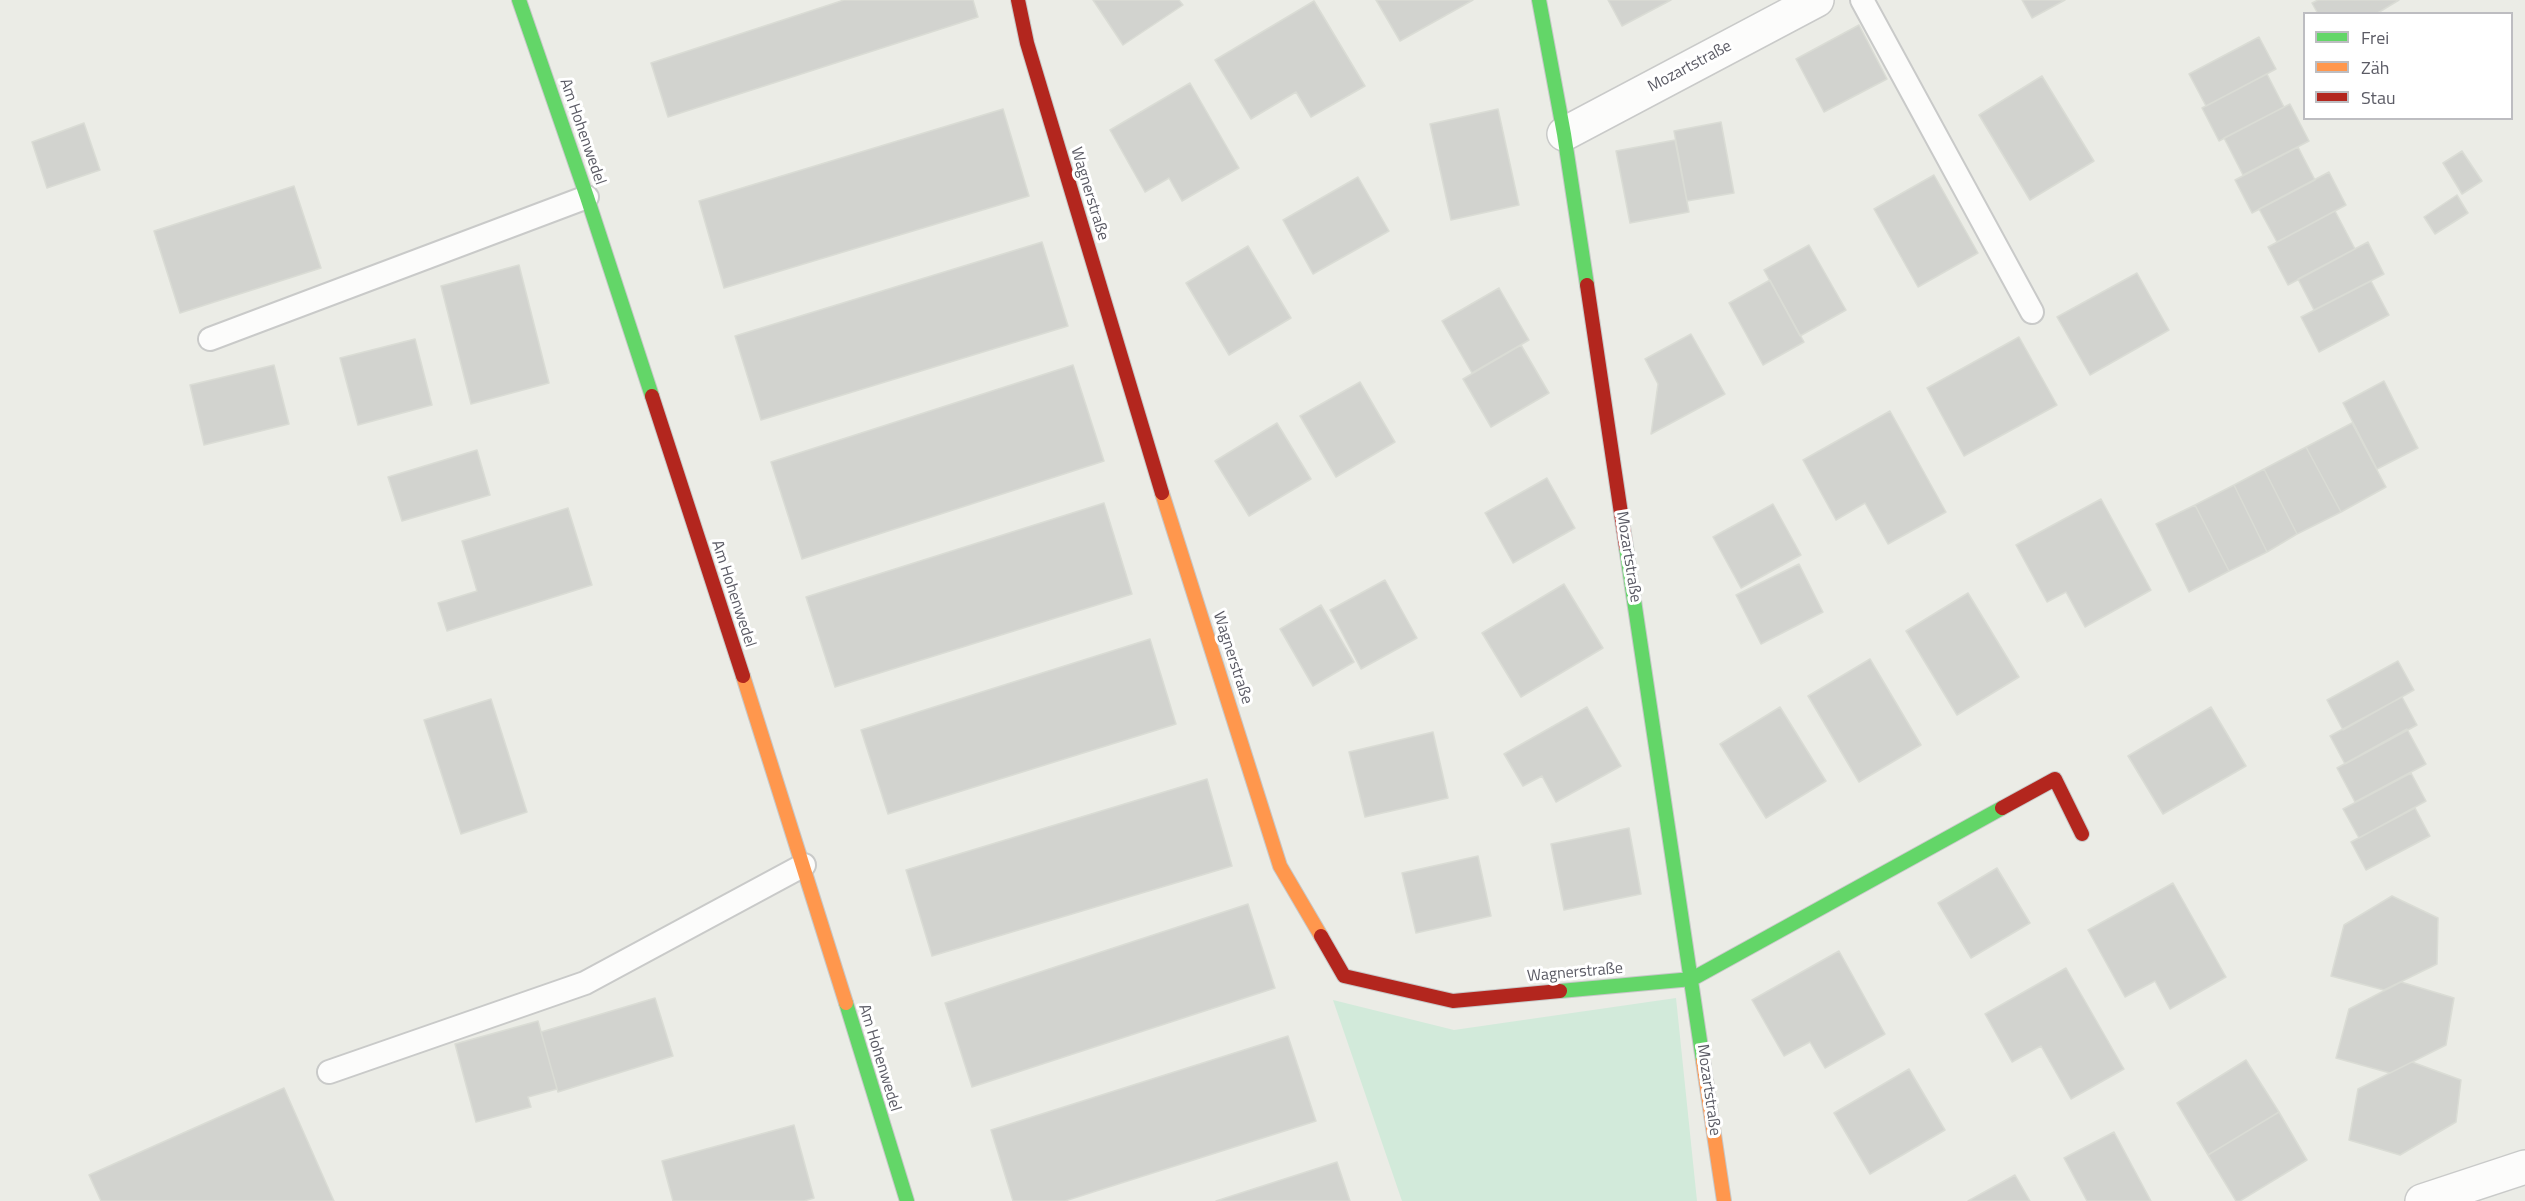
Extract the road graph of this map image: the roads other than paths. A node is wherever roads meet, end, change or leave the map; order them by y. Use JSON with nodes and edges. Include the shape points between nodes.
{"nodes":[{"id":1,"x":519,"y":0,"type":"edge"},
{"id":2,"x":1018,"y":0,"type":"edge"},
{"id":3,"x":1539,"y":0,"type":"edge"},
{"id":4,"x":1816,"y":0,"type":"edge"},
{"id":5,"x":1862,"y":0,"type":"edge"},
{"id":6,"x":1564,"y":134,"type":"junction"},
{"id":7,"x":587,"y":197,"type":"junction"},
{"id":8,"x":2032,"y":312,"type":"dead end"},
{"id":9,"x":210,"y":339,"type":"dead end"},
{"id":10,"x":2082,"y":834,"type":"dead end"},
{"id":11,"x":804,"y":865,"type":"junction"},
{"id":12,"x":1692,"y":979,"type":"junction"},
{"id":13,"x":329,"y":1072,"type":"dead end"},
{"id":14,"x":2525,"y":1167,"type":"edge"},
{"id":15,"x":907,"y":1201,"type":"edge"},
{"id":16,"x":1724,"y":1201,"type":"edge"},
{"id":17,"x":2422,"y":1201,"type":"edge"}],
"edges":[{"from":1,"to":7,"type":"street","name":"Am Hohenwedel"},
{"from":2,"to":12,"type":"street","name":"Wagnerstraße","via":[[1027,43],[1145,439],[1280,866],[1344,976],[1453,1001]]},
{"from":3,"to":6,"type":"street","name":"Mozartstraße"},
{"from":4,"to":6,"type":"street","name":"Mozartstraße"},
{"from":5,"to":8,"type":"lane"},
{"from":6,"to":12,"type":"street","name":"Mozartstraße"},
{"from":7,"to":9,"type":"lane"},
{"from":7,"to":11,"type":"street","name":"Am Hohenwedel"},
{"from":10,"to":12,"type":"street","via":[[2055,779]]},
{"from":11,"to":13,"type":"lane","via":[[585,983]]},
{"from":11,"to":15,"type":"street","name":"Am Hohenwedel"},
{"from":12,"to":16,"type":"street","name":"Mozartstraße"},
{"from":14,"to":17,"type":"street"}]}
